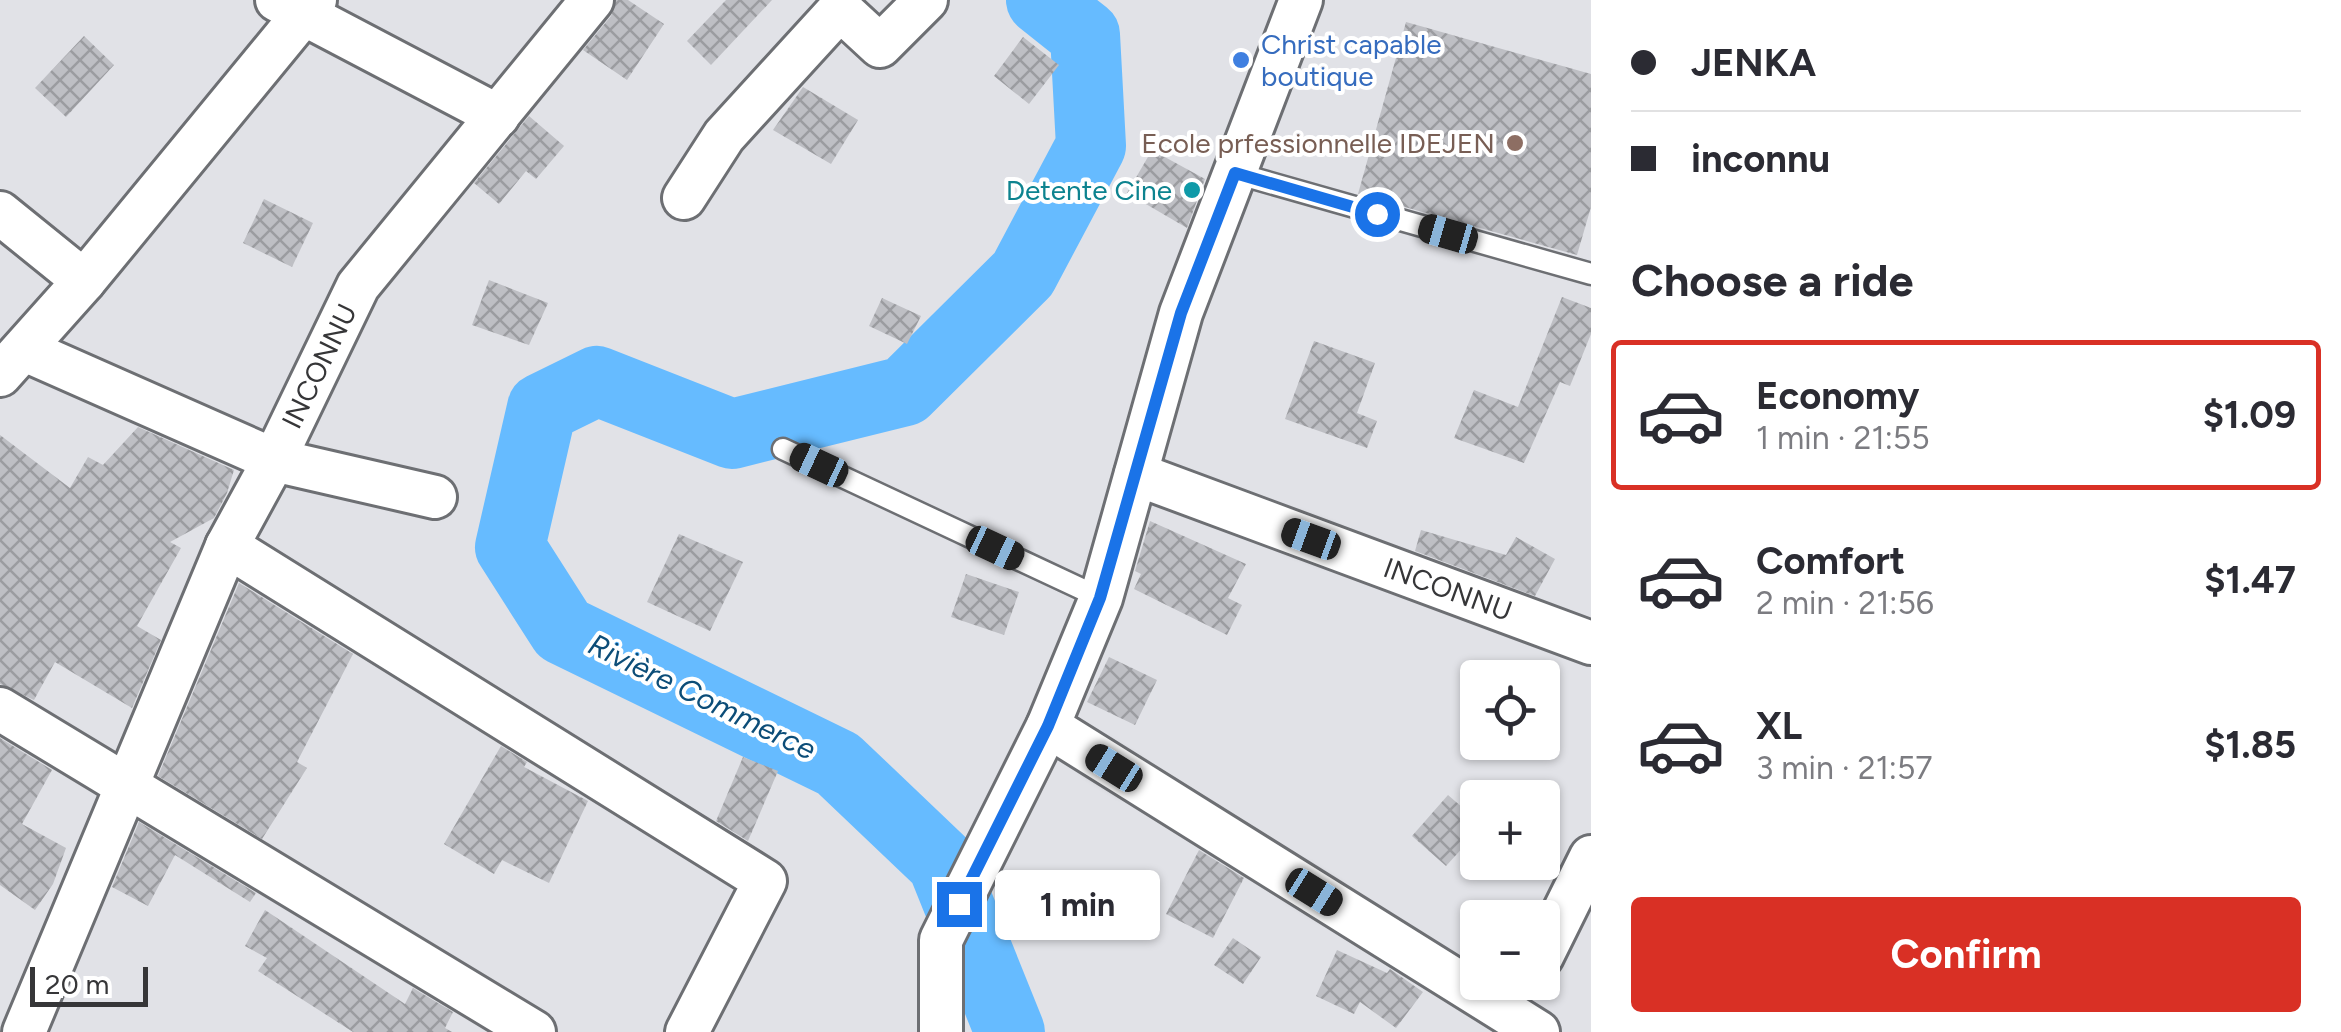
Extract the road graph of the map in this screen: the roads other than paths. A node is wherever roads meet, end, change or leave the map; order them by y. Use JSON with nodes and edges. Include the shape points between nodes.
{"nodes":[{"id":1,"x":592,"y":0,"type":"edge"},
{"id":2,"x":926,"y":0,"type":"edge"},
{"id":3,"x":1301,"y":0,"type":"edge"},
{"id":4,"x":833,"y":4,"type":"edge"},
{"id":5,"x":298,"y":5,"type":"edge"},
{"id":6,"x":498,"y":116,"type":"junction"},
{"id":7,"x":1235,"y":173,"type":"junction"},
{"id":8,"x":684,"y":198,"type":"dead end"},
{"id":9,"x":0,"y":212,"type":"edge"},
{"id":10,"x":1591,"y":274,"type":"edge"},
{"id":11,"x":84,"y":280,"type":"junction"},
{"id":12,"x":13,"y":363,"type":"edge"},
{"id":13,"x":784,"y":448,"type":"dead end"},
{"id":14,"x":274,"y":460,"type":"junction"},
{"id":15,"x":1136,"y":474,"type":"junction"},
{"id":16,"x":434,"y":498,"type":"dead end"},
{"id":17,"x":228,"y":546,"type":"junction"},
{"id":18,"x":1100,"y":598,"type":"junction"},
{"id":19,"x":1591,"y":642,"type":"edge"},
{"id":20,"x":0,"y":709,"type":"edge"},
{"id":21,"x":1048,"y":726,"type":"junction"},
{"id":22,"x":128,"y":784,"type":"junction"},
{"id":23,"x":1591,"y":857,"type":"edge"},
{"id":24,"x":1560,"y":920,"type":"edge"},
{"id":25,"x":1527,"y":1010,"type":"edge"},
{"id":26,"x":480,"y":1017,"type":"edge"},
{"id":27,"x":24,"y":1032,"type":"edge"},
{"id":28,"x":534,"y":1032,"type":"edge"},
{"id":29,"x":687,"y":1032,"type":"edge"},
{"id":30,"x":941,"y":1032,"type":"edge"}],
"edges":[{"from":1,"to":6,"type":"street","name":"INCONNU"},
{"from":2,"to":4,"type":"street","via":[[880,46]]},
{"from":3,"to":7,"type":"street"},
{"from":4,"to":8,"type":"street","via":[[724,136]]},
{"from":5,"to":6,"type":"street"},
{"from":5,"to":11,"type":"street"},
{"from":6,"to":14,"type":"street","name":"INCONNU","via":[[358,286]]},
{"from":7,"to":10,"type":"lane"},
{"from":7,"to":15,"type":"street","via":[[1181,313]]},
{"from":9,"to":11,"type":"street"},
{"from":11,"to":12,"type":"street"},
{"from":12,"to":14,"type":"street"},
{"from":13,"to":18,"type":"lane"},
{"from":14,"to":16,"type":"street"},
{"from":14,"to":17,"type":"street","name":"INCONNU"},
{"from":15,"to":18,"type":"street"},
{"from":15,"to":19,"type":"street","name":"INCONNU"},
{"from":17,"to":22,"type":"street","name":"INCONNU"},
{"from":17,"to":29,"type":"street","via":[[765,881]]},
{"from":18,"to":21,"type":"street"},
{"from":20,"to":22,"type":"street"},
{"from":21,"to":25,"type":"street"},
{"from":21,"to":30,"type":"street","via":[[941,940]]},
{"from":22,"to":26,"type":"street"},
{"from":22,"to":27,"type":"street","name":"INCONNU"},
{"from":23,"to":24,"type":"street"},
{"from":26,"to":28,"type":"street"}]}
